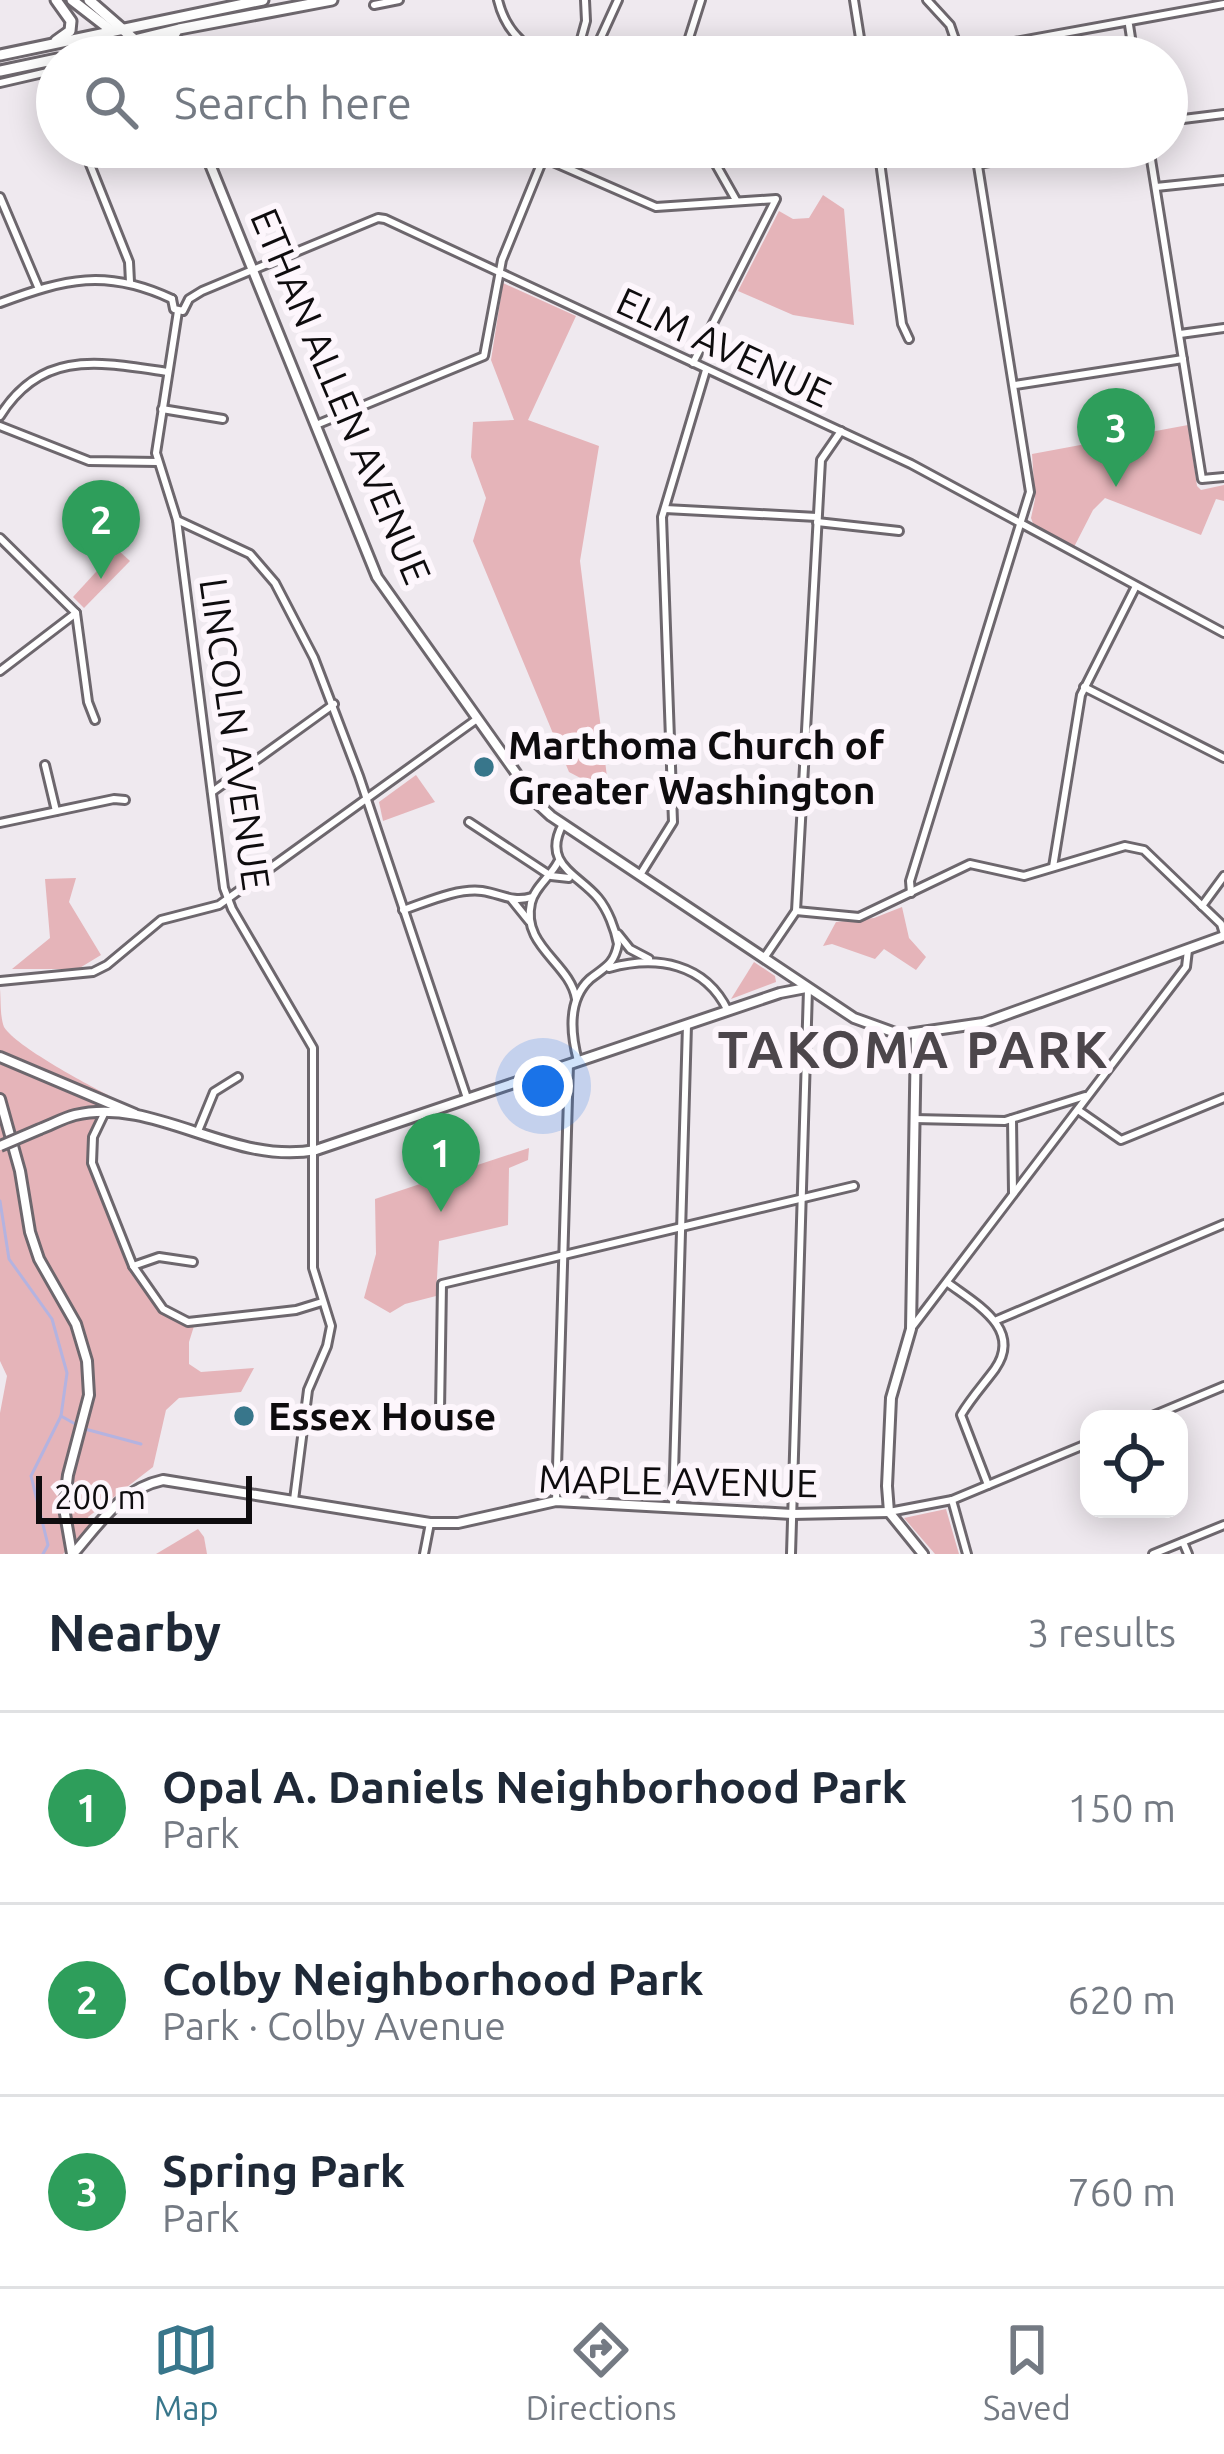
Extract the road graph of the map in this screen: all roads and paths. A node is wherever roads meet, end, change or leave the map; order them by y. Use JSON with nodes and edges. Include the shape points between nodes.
{"nodes":[{"id":1,"x":56,"y":0,"type":"edge"},
{"id":2,"x":72,"y":0,"type":"edge"},
{"id":3,"x":89,"y":0,"type":"edge"},
{"id":4,"x":263,"y":0,"type":"edge"},
{"id":5,"x":332,"y":0,"type":"edge"},
{"id":6,"x":399,"y":0,"type":"edge"},
{"id":7,"x":498,"y":0,"type":"edge"},
{"id":8,"x":585,"y":0,"type":"edge"},
{"id":9,"x":618,"y":0,"type":"edge"},
{"id":10,"x":701,"y":0,"type":"edge"},
{"id":11,"x":854,"y":0,"type":"edge"},
{"id":12,"x":927,"y":0,"type":"edge"},
{"id":13,"x":1171,"y":0,"type":"edge"},
{"id":14,"x":1224,"y":4,"type":"edge"},
{"id":15,"x":374,"y":5,"type":"dead end"},
{"id":16,"x":1168,"y":12,"type":"junction"},
{"id":17,"x":1129,"y":25,"type":"junction"},
{"id":18,"x":179,"y":29,"type":"junction"},
{"id":19,"x":118,"y":30,"type":"junction"},
{"id":20,"x":65,"y":36,"type":"edge"},
{"id":21,"x":90,"y":36,"type":"edge"},
{"id":22,"x":124,"y":36,"type":"edge"},
{"id":23,"x":153,"y":36,"type":"edge"},
{"id":24,"x":173,"y":36,"type":"edge"},
{"id":25,"x":518,"y":36,"type":"edge"},
{"id":26,"x":582,"y":36,"type":"edge"},
{"id":27,"x":602,"y":36,"type":"edge"},
{"id":28,"x":689,"y":36,"type":"edge"},
{"id":29,"x":860,"y":36,"type":"edge"},
{"id":30,"x":954,"y":36,"type":"edge"},
{"id":31,"x":1067,"y":36,"type":"edge"},
{"id":32,"x":1131,"y":36,"type":"edge"},
{"id":33,"x":36,"y":48,"type":"edge"},
{"id":34,"x":0,"y":55,"type":"edge"},
{"id":35,"x":36,"y":65,"type":"edge"},
{"id":36,"x":36,"y":70,"type":"edge"},
{"id":37,"x":0,"y":71,"type":"edge"},
{"id":38,"x":0,"y":83,"type":"edge"},
{"id":39,"x":1224,"y":114,"type":"edge"},
{"id":40,"x":1188,"y":118,"type":"edge"},
{"id":41,"x":91,"y":168,"type":"edge"},
{"id":42,"x":210,"y":168,"type":"edge"},
{"id":43,"x":540,"y":168,"type":"edge"},
{"id":44,"x":566,"y":168,"type":"edge"},
{"id":45,"x":718,"y":168,"type":"edge"},
{"id":46,"x":881,"y":168,"type":"edge"},
{"id":47,"x":979,"y":168,"type":"edge"},
{"id":48,"x":1152,"y":168,"type":"edge"},
{"id":49,"x":1224,"y":180,"type":"edge"},
{"id":50,"x":1155,"y":187,"type":"junction"},
{"id":51,"x":0,"y":197,"type":"edge"},
{"id":52,"x":736,"y":200,"type":"junction"},
{"id":53,"x":4,"y":214,"type":"edge"},
{"id":54,"x":252,"y":269,"type":"junction"},
{"id":55,"x":499,"y":272,"type":"junction"},
{"id":56,"x":130,"y":282,"type":"junction"},
{"id":57,"x":39,"y":289,"type":"junction"},
{"id":58,"x":172,"y":298,"type":"junction"},
{"id":59,"x":189,"y":298,"type":"junction"},
{"id":60,"x":0,"y":303,"type":"edge"},
{"id":61,"x":178,"y":310,"type":"junction"},
{"id":62,"x":1224,"y":328,"type":"edge"},
{"id":63,"x":1179,"y":334,"type":"junction"},
{"id":64,"x":909,"y":339,"type":"dead end"},
{"id":65,"x":1183,"y":359,"type":"junction"},
{"id":66,"x":693,"y":363,"type":"junction"},
{"id":67,"x":706,"y":370,"type":"junction"},
{"id":68,"x":167,"y":372,"type":"junction"},
{"id":69,"x":1014,"y":386,"type":"junction"},
{"id":70,"x":162,"y":410,"type":"junction"},
{"id":71,"x":0,"y":416,"type":"edge"},
{"id":72,"x":223,"y":419,"type":"dead end"},
{"id":73,"x":316,"y":425,"type":"junction"},
{"id":74,"x":0,"y":426,"type":"edge"},
{"id":75,"x":841,"y":431,"type":"junction"},
{"id":76,"x":158,"y":462,"type":"junction"},
{"id":77,"x":1224,"y":477,"type":"edge"},
{"id":78,"x":664,"y":509,"type":"junction"},
{"id":79,"x":177,"y":520,"type":"junction"},
{"id":80,"x":817,"y":520,"type":"junction"},
{"id":81,"x":1020,"y":524,"type":"junction"},
{"id":82,"x":899,"y":531,"type":"dead end"},
{"id":83,"x":0,"y":538,"type":"edge"},
{"id":84,"x":1135,"y":588,"type":"junction"},
{"id":85,"x":76,"y":613,"type":"junction"},
{"id":86,"x":1224,"y":633,"type":"edge"},
{"id":87,"x":0,"y":671,"type":"edge"},
{"id":88,"x":1084,"y":687,"type":"junction"},
{"id":89,"x":334,"y":704,"type":"junction"},
{"id":90,"x":477,"y":719,"type":"junction"},
{"id":91,"x":95,"y":720,"type":"dead end"},
{"id":92,"x":1224,"y":758,"type":"edge"},
{"id":93,"x":45,"y":764,"type":"dead end"},
{"id":94,"x":212,"y":792,"type":"junction"},
{"id":95,"x":366,"y":799,"type":"junction"},
{"id":96,"x":125,"y":800,"type":"dead end"},
{"id":97,"x":56,"y":811,"type":"junction"},
{"id":98,"x":469,"y":822,"type":"dead end"},
{"id":99,"x":0,"y":823,"type":"edge"},
{"id":100,"x":563,"y":824,"type":"junction"},
{"id":101,"x":559,"y":860,"type":"junction"},
{"id":102,"x":1053,"y":867,"type":"junction"},
{"id":103,"x":640,"y":875,"type":"junction"},
{"id":104,"x":1224,"y":876,"type":"edge"},
{"id":105,"x":549,"y":878,"type":"junction"},
{"id":106,"x":572,"y":878,"type":"junction"},
{"id":107,"x":911,"y":893,"type":"junction"},
{"id":108,"x":532,"y":896,"type":"junction"},
{"id":109,"x":228,"y":898,"type":"junction"},
{"id":110,"x":512,"y":900,"type":"junction"},
{"id":111,"x":1202,"y":906,"type":"junction"},
{"id":112,"x":403,"y":910,"type":"junction"},
{"id":113,"x":796,"y":911,"type":"junction"},
{"id":114,"x":532,"y":928,"type":"junction"},
{"id":115,"x":615,"y":931,"type":"junction"},
{"id":116,"x":1224,"y":935,"type":"edge"},
{"id":117,"x":1188,"y":950,"type":"junction"},
{"id":118,"x":764,"y":958,"type":"junction"},
{"id":119,"x":652,"y":960,"type":"junction"},
{"id":120,"x":609,"y":968,"type":"junction"},
{"id":121,"x":563,"y":974,"type":"junction"},
{"id":122,"x":0,"y":981,"type":"edge"},
{"id":123,"x":587,"y":981,"type":"junction"},
{"id":124,"x":808,"y":988,"type":"junction"},
{"id":125,"x":577,"y":1002,"type":"junction"},
{"id":126,"x":728,"y":1011,"type":"junction"},
{"id":127,"x":687,"y":1025,"type":"junction"},
{"id":128,"x":916,"y":1034,"type":"junction"},
{"id":129,"x":0,"y":1057,"type":"edge"},
{"id":130,"x":574,"y":1063,"type":"junction"},
{"id":131,"x":238,"y":1077,"type":"dead end"},
{"id":132,"x":1089,"y":1095,"type":"junction"},
{"id":133,"x":466,"y":1098,"type":"junction"},
{"id":134,"x":1224,"y":1098,"type":"edge"},
{"id":135,"x":0,"y":1099,"type":"edge"},
{"id":136,"x":1078,"y":1110,"type":"junction"},
{"id":137,"x":104,"y":1114,"type":"junction"},
{"id":138,"x":142,"y":1117,"type":"junction"},
{"id":139,"x":914,"y":1119,"type":"junction"},
{"id":140,"x":1012,"y":1119,"type":"junction"},
{"id":141,"x":197,"y":1135,"type":"junction"},
{"id":142,"x":0,"y":1146,"type":"edge"},
{"id":143,"x":316,"y":1150,"type":"junction"},
{"id":144,"x":854,"y":1186,"type":"dead end"},
{"id":145,"x":801,"y":1196,"type":"junction"},
{"id":146,"x":1013,"y":1196,"type":"junction"},
{"id":147,"x":1224,"y":1224,"type":"edge"},
{"id":148,"x":684,"y":1225,"type":"junction"},
{"id":149,"x":565,"y":1252,"type":"junction"},
{"id":150,"x":193,"y":1262,"type":"dead end"},
{"id":151,"x":133,"y":1266,"type":"junction"},
{"id":152,"x":948,"y":1283,"type":"junction"},
{"id":153,"x":323,"y":1302,"type":"junction"},
{"id":154,"x":998,"y":1320,"type":"junction"},
{"id":155,"x":911,"y":1329,"type":"junction"},
{"id":156,"x":1224,"y":1386,"type":"edge"},
{"id":157,"x":1167,"y":1410,"type":"edge"},
{"id":158,"x":440,"y":1411,"type":"dead end"},
{"id":159,"x":1080,"y":1447,"type":"edge"},
{"id":160,"x":988,"y":1485,"type":"junction"},
{"id":161,"x":294,"y":1500,"type":"junction"},
{"id":162,"x":952,"y":1500,"type":"junction"},
{"id":163,"x":556,"y":1501,"type":"junction"},
{"id":164,"x":673,"y":1509,"type":"junction"},
{"id":165,"x":890,"y":1512,"type":"junction"},
{"id":166,"x":792,"y":1514,"type":"junction"},
{"id":167,"x":430,"y":1522,"type":"junction"},
{"id":168,"x":1224,"y":1526,"type":"edge"},
{"id":169,"x":1184,"y":1542,"type":"junction"},
{"id":170,"x":791,"y":1552,"type":"edge"},
{"id":171,"x":73,"y":1554,"type":"edge"},
{"id":172,"x":424,"y":1554,"type":"edge"},
{"id":173,"x":923,"y":1554,"type":"edge"},
{"id":174,"x":967,"y":1554,"type":"edge"},
{"id":175,"x":1154,"y":1554,"type":"edge"},
{"id":176,"x":1188,"y":1554,"type":"edge"}],
"edges":[{"from":1,"to":20,"type":"main road","via":[[70,15]]},
{"from":2,"to":19,"type":"main road"},
{"from":3,"to":19,"type":"main road"},
{"from":4,"to":19,"type":"main road"},
{"from":5,"to":18,"type":"main road"},
{"from":6,"to":15,"type":"street"},
{"from":7,"to":25,"type":"street"},
{"from":8,"to":26,"type":"street"},
{"from":9,"to":27,"type":"street"},
{"from":10,"to":28,"type":"street"},
{"from":11,"to":29,"type":"street"},
{"from":12,"to":30,"type":"street"},
{"from":13,"to":16,"type":"street"},
{"from":14,"to":16,"type":"street"},
{"from":16,"to":17,"type":"street"},
{"from":17,"to":31,"type":"street"},
{"from":17,"to":32,"type":"street"},
{"from":18,"to":23,"type":"main road"},
{"from":18,"to":24,"type":"main road"},
{"from":19,"to":21,"type":"main road"},
{"from":19,"to":22,"type":"main road"},
{"from":33,"to":34,"type":"main road"},
{"from":35,"to":37,"type":"main road"},
{"from":36,"to":38,"type":"street"},
{"from":39,"to":40,"type":"street"},
{"from":41,"to":56,"type":"street"},
{"from":42,"to":54,"type":"main road","name":"ETHAN ALLEN AVENUE"},
{"from":43,"to":55,"type":"street"},
{"from":44,"to":52,"type":"street","via":[[649,205]]},
{"from":45,"to":52,"type":"street"},
{"from":46,"to":64,"type":"street"},
{"from":47,"to":69,"type":"street"},
{"from":48,"to":50,"type":"street"},
{"from":49,"to":50,"type":"street"},
{"from":50,"to":63,"type":"street"},
{"from":51,"to":53,"type":"street"},
{"from":52,"to":66,"type":"street","via":[[776,199]]},
{"from":53,"to":57,"type":"street"},
{"from":54,"to":55,"type":"street","name":"ELM AVENUE","via":[[378,218]]},
{"from":54,"to":59,"type":"street","name":"ELM AVENUE"},
{"from":54,"to":73,"type":"main road","name":"ETHAN ALLEN AVENUE"},
{"from":55,"to":66,"type":"street","name":"ELM AVENUE"},
{"from":55,"to":73,"type":"street","via":[[484,356]]},
{"from":56,"to":57,"type":"street","via":[[86,279]]},
{"from":56,"to":58,"type":"street"},
{"from":57,"to":60,"type":"street"},
{"from":58,"to":59,"type":"street"},
{"from":58,"to":61,"type":"street"},
{"from":59,"to":61,"type":"street"},
{"from":61,"to":68,"type":"street","name":"LINCOLN AVENUE"},
{"from":62,"to":63,"type":"street"},
{"from":63,"to":65,"type":"street"},
{"from":65,"to":69,"type":"street"},
{"from":65,"to":77,"type":"street","via":[[1202,479]]},
{"from":66,"to":67,"type":"street","name":"ELM AVENUE"},
{"from":67,"to":75,"type":"street","name":"ELM AVENUE"},
{"from":67,"to":78,"type":"street"},
{"from":68,"to":70,"type":"street","name":"LINCOLN AVENUE"},
{"from":68,"to":71,"type":"street","via":[[94,363],[50,370],[25,383]]},
{"from":69,"to":81,"type":"street","via":[[1030,486]]},
{"from":70,"to":72,"type":"street"},
{"from":70,"to":76,"type":"street","name":"LINCOLN AVENUE"},
{"from":73,"to":90,"type":"main road","name":"ETHAN ALLEN AVENUE","via":[[377,577]]},
{"from":74,"to":76,"type":"street","via":[[89,461]]},
{"from":75,"to":80,"type":"street","via":[[821,460]]},
{"from":75,"to":81,"type":"street","name":"ELM AVENUE"},
{"from":76,"to":79,"type":"street","name":"LINCOLN AVENUE"},
{"from":78,"to":80,"type":"street"},
{"from":78,"to":103,"type":"street","via":[[673,822]]},
{"from":79,"to":89,"type":"street","via":[[236,544],[263,567]]},
{"from":79,"to":94,"type":"street","name":"LINCOLN AVENUE"},
{"from":80,"to":82,"type":"street"},
{"from":80,"to":113,"type":"street"},
{"from":81,"to":84,"type":"street","name":"ELM AVENUE"},
{"from":81,"to":107,"type":"street"},
{"from":83,"to":85,"type":"street"},
{"from":84,"to":86,"type":"street","name":"ELM AVENUE"},
{"from":84,"to":88,"type":"street"},
{"from":85,"to":87,"type":"street"},
{"from":85,"to":91,"type":"street"},
{"from":88,"to":92,"type":"street"},
{"from":88,"to":102,"type":"street"},
{"from":89,"to":94,"type":"street"},
{"from":89,"to":95,"type":"street"},
{"from":90,"to":95,"type":"street"},
{"from":90,"to":100,"type":"main road","name":"ETHAN ALLEN AVENUE","via":[[538,804]]},
{"from":93,"to":97,"type":"street"},
{"from":94,"to":109,"type":"street","name":"LINCOLN AVENUE"},
{"from":95,"to":109,"type":"street"},
{"from":95,"to":112,"type":"street"},
{"from":96,"to":97,"type":"street"},
{"from":97,"to":99,"type":"street"},
{"from":98,"to":105,"type":"street"},
{"from":100,"to":101,"type":"street"},
{"from":100,"to":103,"type":"main road","name":"ETHAN ALLEN AVENUE"},
{"from":101,"to":105,"type":"street"},
{"from":101,"to":106,"type":"street"},
{"from":102,"to":107,"type":"street","via":[[1024,876],[970,864]]},
{"from":102,"to":111,"type":"street","via":[[1115,848],[1144,850]]},
{"from":103,"to":118,"type":"main road","name":"ETHAN ALLEN AVENUE"},
{"from":104,"to":111,"type":"street"},
{"from":105,"to":106,"type":"street"},
{"from":105,"to":108,"type":"street"},
{"from":106,"to":115,"type":"street","via":[[600,899]]},
{"from":107,"to":113,"type":"street","via":[[860,917]]},
{"from":108,"to":110,"type":"street"},
{"from":108,"to":114,"type":"street"},
{"from":109,"to":122,"type":"street","via":[[161,920],[93,972]]},
{"from":109,"to":143,"type":"street","name":"LINCOLN AVENUE","via":[[313,1048]]},
{"from":110,"to":112,"type":"street","via":[[480,890]]},
{"from":110,"to":114,"type":"street"},
{"from":111,"to":116,"type":"street"},
{"from":112,"to":133,"type":"street"},
{"from":113,"to":118,"type":"street"},
{"from":114,"to":121,"type":"street"},
{"from":115,"to":119,"type":"street"},
{"from":115,"to":120,"type":"street"},
{"from":116,"to":117,"type":"main road"},
{"from":117,"to":128,"type":"main road","via":[[983,1023]]},
{"from":117,"to":132,"type":"street","via":[[1189,962]]},
{"from":118,"to":124,"type":"main road","name":"ETHAN ALLEN AVENUE"},
{"from":119,"to":120,"type":"street"},
{"from":119,"to":126,"type":"street","via":[[692,972]]},
{"from":120,"to":123,"type":"street"},
{"from":121,"to":123,"type":"street"},
{"from":121,"to":125,"type":"street"},
{"from":123,"to":125,"type":"street"},
{"from":124,"to":126,"type":"main road"},
{"from":124,"to":128,"type":"main road","name":"ETHAN ALLEN AVENUE","via":[[858,1021]]},
{"from":124,"to":145,"type":"street"},
{"from":125,"to":130,"type":"street"},
{"from":126,"to":127,"type":"main road"},
{"from":127,"to":130,"type":"main road"},
{"from":127,"to":148,"type":"street"},
{"from":128,"to":139,"type":"main road"},
{"from":129,"to":138,"type":"main road"},
{"from":130,"to":133,"type":"main road"},
{"from":130,"to":149,"type":"street"},
{"from":131,"to":141,"type":"street","via":[[214,1092]]},
{"from":132,"to":136,"type":"street"},
{"from":132,"to":140,"type":"street"},
{"from":133,"to":143,"type":"main road"},
{"from":134,"to":136,"type":"street","via":[[1121,1140]]},
{"from":135,"to":171,"type":"main road","via":[[39,1258],[83,1342],[85,1417],[64,1508]]},
{"from":136,"to":146,"type":"street"},
{"from":137,"to":138,"type":"main road"},
{"from":137,"to":142,"type":"main road","bridge":true,"via":[[76,1115]]},
{"from":137,"to":151,"type":"street","via":[[92,1163]]},
{"from":138,"to":141,"type":"main road"},
{"from":139,"to":140,"type":"street"},
{"from":139,"to":155,"type":"main road"},
{"from":140,"to":146,"type":"street"},
{"from":141,"to":143,"type":"main road","via":[[267,1154]]},
{"from":143,"to":153,"type":"street","name":"LINCOLN AVENUE","via":[[313,1268]]},
{"from":144,"to":145,"type":"street"},
{"from":145,"to":148,"type":"street"},
{"from":145,"to":166,"type":"street"},
{"from":146,"to":152,"type":"street"},
{"from":147,"to":154,"type":"street"},
{"from":148,"to":149,"type":"street"},
{"from":148,"to":164,"type":"street"},
{"from":149,"to":158,"type":"street","via":[[442,1284]]},
{"from":149,"to":163,"type":"street"},
{"from":150,"to":151,"type":"street","via":[[159,1257]]},
{"from":151,"to":153,"type":"street","via":[[163,1309],[188,1322]]},
{"from":152,"to":154,"type":"street"},
{"from":152,"to":155,"type":"street"},
{"from":153,"to":161,"type":"street","name":"LINCOLN AVENUE","via":[[330,1336],[308,1390]]},
{"from":154,"to":160,"type":"street","via":[[1003,1355],[962,1415]]},
{"from":155,"to":165,"type":"main road","via":[[891,1398]]},
{"from":156,"to":157,"type":"street"},
{"from":159,"to":160,"type":"street","name":"MAPLE AVENUE"},
{"from":160,"to":162,"type":"street","name":"MAPLE AVENUE"},
{"from":161,"to":167,"type":"main road","name":"MAPLE AVENUE"},
{"from":161,"to":171,"type":"main road","name":"MAPLE AVENUE","via":[[181,1481],[141,1485]]},
{"from":162,"to":165,"type":"street","name":"MAPLE AVENUE"},
{"from":162,"to":174,"type":"street"},
{"from":163,"to":164,"type":"main road","name":"MAPLE AVENUE"},
{"from":163,"to":167,"type":"main road","name":"MAPLE AVENUE"},
{"from":164,"to":166,"type":"main road","name":"MAPLE AVENUE"},
{"from":165,"to":166,"type":"main road","name":"MAPLE AVENUE"},
{"from":165,"to":173,"type":"main road"},
{"from":166,"to":170,"type":"street"},
{"from":167,"to":172,"type":"street"},
{"from":168,"to":169,"type":"street"},
{"from":169,"to":175,"type":"street"},
{"from":169,"to":176,"type":"street"}]}
